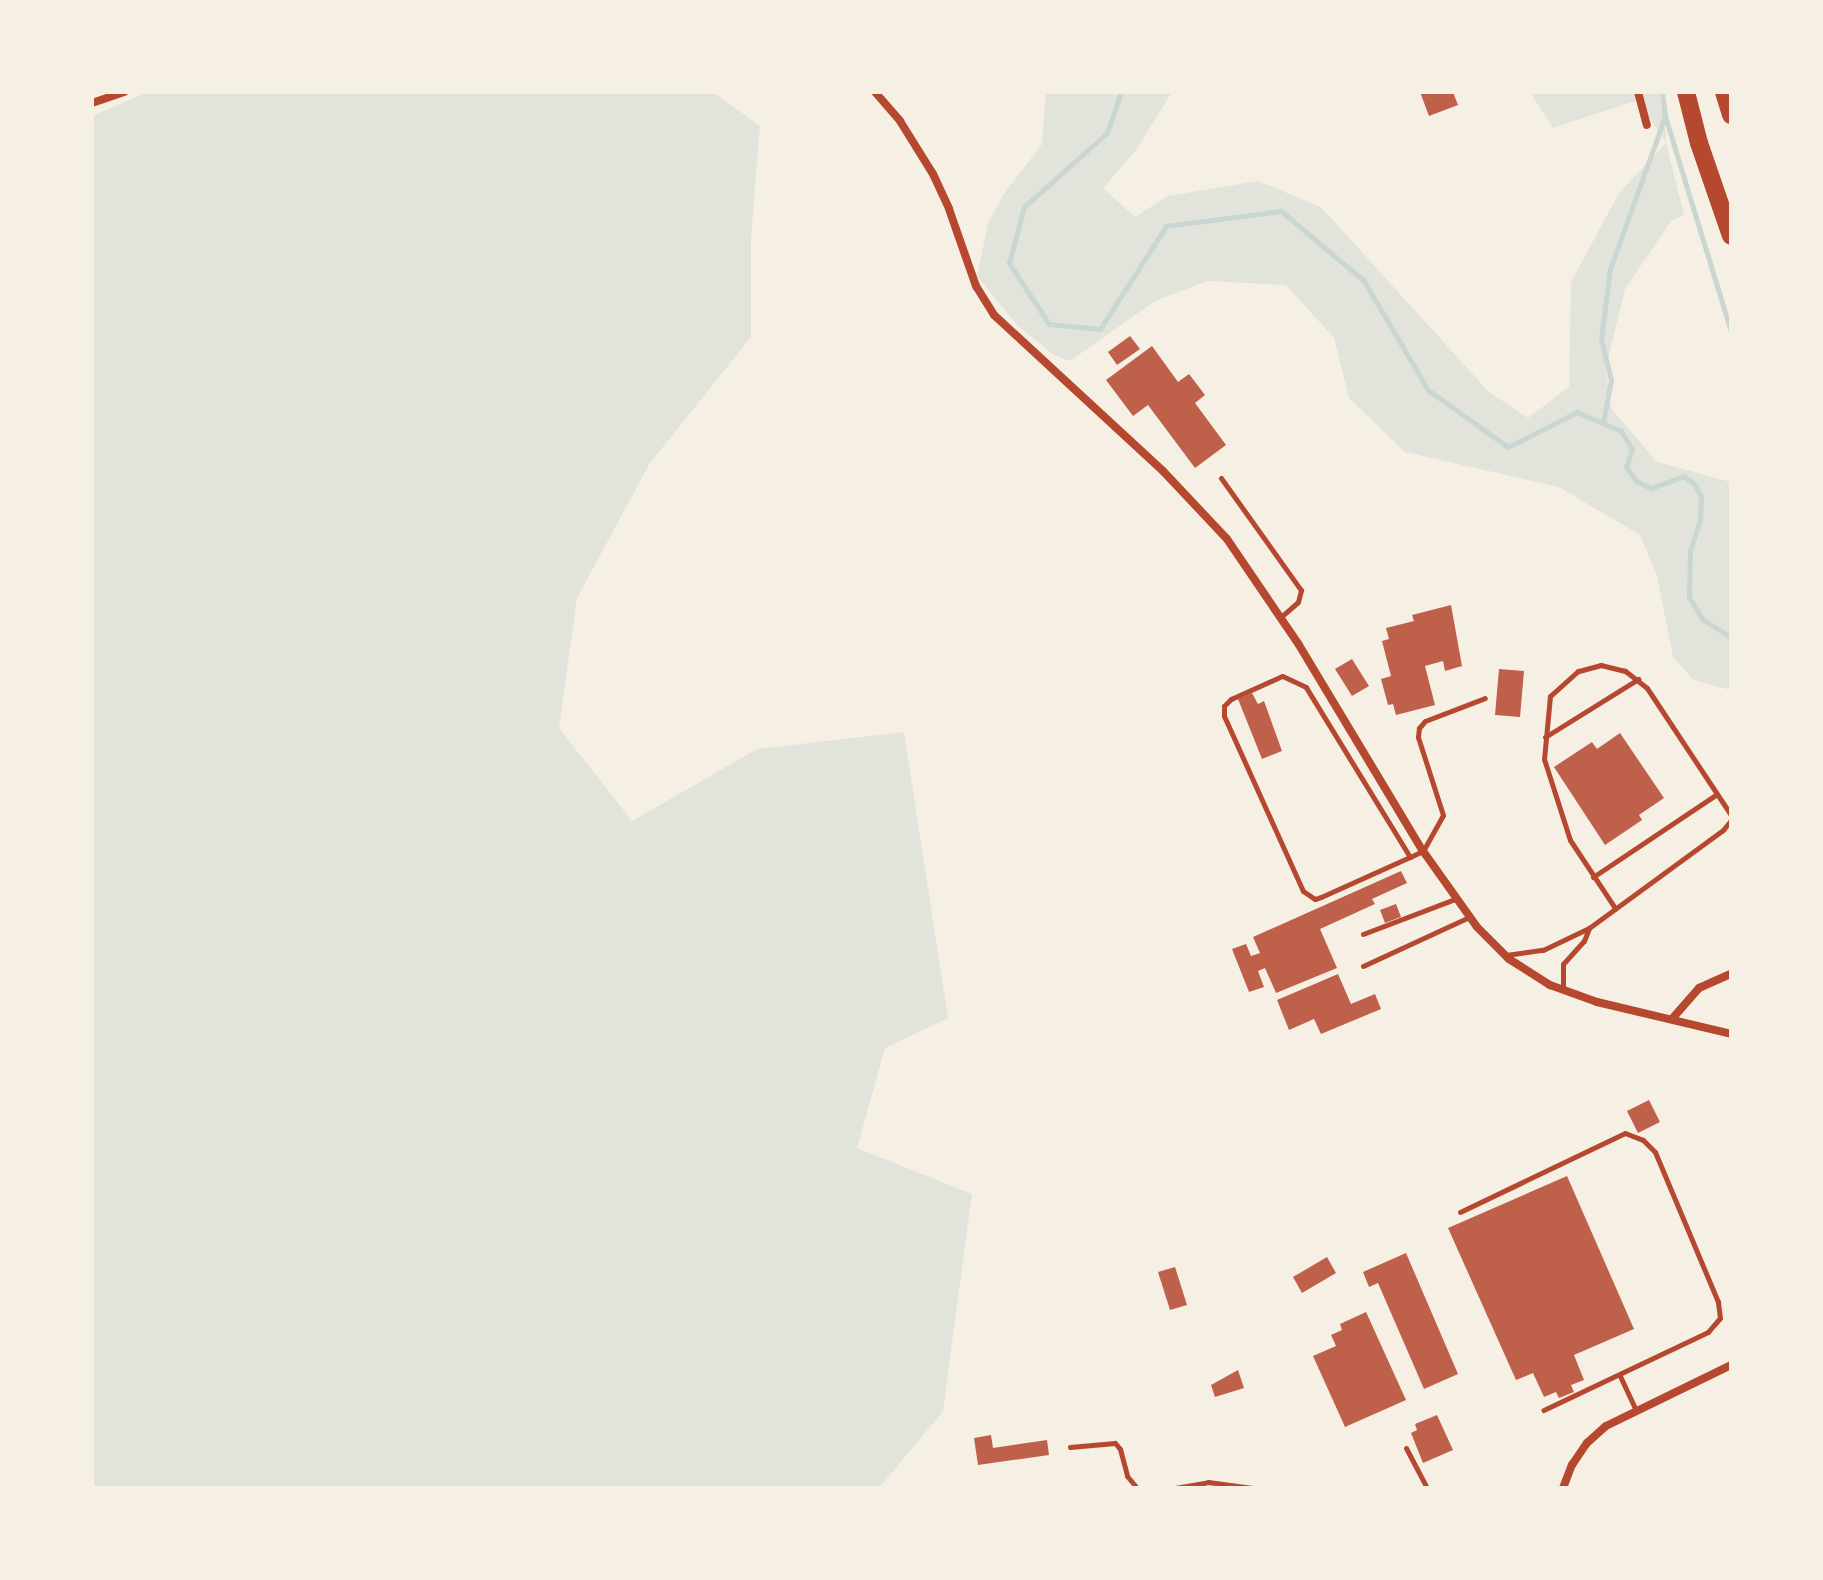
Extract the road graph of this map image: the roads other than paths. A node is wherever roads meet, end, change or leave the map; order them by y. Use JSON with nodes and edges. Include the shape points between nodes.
{"nodes":[{"id":1,"x":124,"y":92,"type":"edge"},
{"id":2,"x":875,"y":92,"type":"edge"},
{"id":3,"x":1638,"y":92,"type":"edge"},
{"id":4,"x":1686,"y":92,"type":"edge"},
{"id":5,"x":1724,"y":92,"type":"edge"},
{"id":6,"x":92,"y":103,"type":"edge"},
{"id":7,"x":1731,"y":115,"type":"edge"},
{"id":8,"x":1647,"y":125,"type":"dead end"},
{"id":9,"x":1731,"y":236,"type":"edge"},
{"id":10,"x":1221,"y":478,"type":"dead end"},
{"id":11,"x":1281,"y":617,"type":"junction"},
{"id":12,"x":1638,"y":679,"type":"junction"},
{"id":13,"x":1485,"y":698,"type":"dead end"},
{"id":14,"x":1545,"y":737,"type":"junction"},
{"id":15,"x":1717,"y":794,"type":"junction"},
{"id":16,"x":1423,"y":851,"type":"junction"},
{"id":17,"x":1410,"y":857,"type":"junction"},
{"id":18,"x":1593,"y":877,"type":"junction"},
{"id":19,"x":1455,"y":899,"type":"junction"},
{"id":20,"x":1615,"y":908,"type":"junction"},
{"id":21,"x":1469,"y":917,"type":"junction"},
{"id":22,"x":1589,"y":928,"type":"junction"},
{"id":23,"x":1363,"y":934,"type":"dead end"},
{"id":24,"x":1505,"y":955,"type":"junction"},
{"id":25,"x":1363,"y":966,"type":"dead end"},
{"id":26,"x":1731,"y":974,"type":"edge"},
{"id":27,"x":1563,"y":991,"type":"junction"},
{"id":28,"x":1672,"y":1019,"type":"junction"},
{"id":29,"x":1731,"y":1034,"type":"edge"},
{"id":30,"x":1460,"y":1212,"type":"dead end"},
{"id":31,"x":1731,"y":1365,"type":"edge"},
{"id":32,"x":1620,"y":1376,"type":"junction"},
{"id":33,"x":1544,"y":1410,"type":"dead end"},
{"id":34,"x":1636,"y":1410,"type":"junction"},
{"id":35,"x":1070,"y":1447,"type":"dead end"},
{"id":36,"x":1406,"y":1448,"type":"dead end"},
{"id":37,"x":1137,"y":1488,"type":"edge"},
{"id":38,"x":1175,"y":1488,"type":"edge"},
{"id":39,"x":1253,"y":1488,"type":"edge"},
{"id":40,"x":1427,"y":1488,"type":"edge"},
{"id":41,"x":1563,"y":1488,"type":"edge"}],
"edges":[{"from":1,"to":6,"type":"street"},
{"from":2,"to":11,"type":"street","via":[[933,174],[976,286],[994,315],[1204,512]]},
{"from":3,"to":8,"type":"street"},
{"from":4,"to":9,"type":"highway"},
{"from":5,"to":7,"type":"highway"},
{"from":10,"to":11,"type":"lane","via":[[1301,590],[1301,598]]},
{"from":11,"to":16,"type":"street"},
{"from":12,"to":14,"type":"lane"},
{"from":12,"to":14,"type":"lane","via":[[1610,665],[1578,671],[1550,696]]},
{"from":12,"to":15,"type":"lane"},
{"from":13,"to":16,"type":"lane","via":[[1419,728],[1443,815]]},
{"from":14,"to":18,"type":"lane","via":[[1545,765],[1566,831]]},
{"from":15,"to":18,"type":"lane"},
{"from":15,"to":20,"type":"lane","via":[[1731,815],[1729,825]]},
{"from":16,"to":17,"type":"lane"},
{"from":16,"to":19,"type":"street"},
{"from":17,"to":17,"type":"lane","via":[[1321,897],[1306,895],[1224,716],[1227,701],[1282,676],[1306,687]]},
{"from":18,"to":20,"type":"lane"},
{"from":19,"to":21,"type":"street"},
{"from":19,"to":23,"type":"lane"},
{"from":20,"to":22,"type":"lane"},
{"from":21,"to":24,"type":"street"},
{"from":21,"to":25,"type":"lane"},
{"from":22,"to":24,"type":"lane","via":[[1538,951]]},
{"from":22,"to":27,"type":"lane","via":[[1563,964]]},
{"from":24,"to":27,"type":"street"},
{"from":26,"to":28,"type":"street","via":[[1699,988]]},
{"from":27,"to":28,"type":"street"},
{"from":28,"to":29,"type":"street"},
{"from":30,"to":32,"type":"lane","via":[[1625,1133],[1649,1144],[1718,1302],[1720,1318],[1708,1332]]},
{"from":31,"to":34,"type":"street"},
{"from":32,"to":33,"type":"lane"},
{"from":32,"to":34,"type":"lane"},
{"from":34,"to":41,"type":"street","via":[[1587,1443]]},
{"from":35,"to":37,"type":"lane","via":[[1115,1443]]},
{"from":36,"to":40,"type":"lane"},
{"from":38,"to":39,"type":"lane","via":[[1208,1482]]}]}
